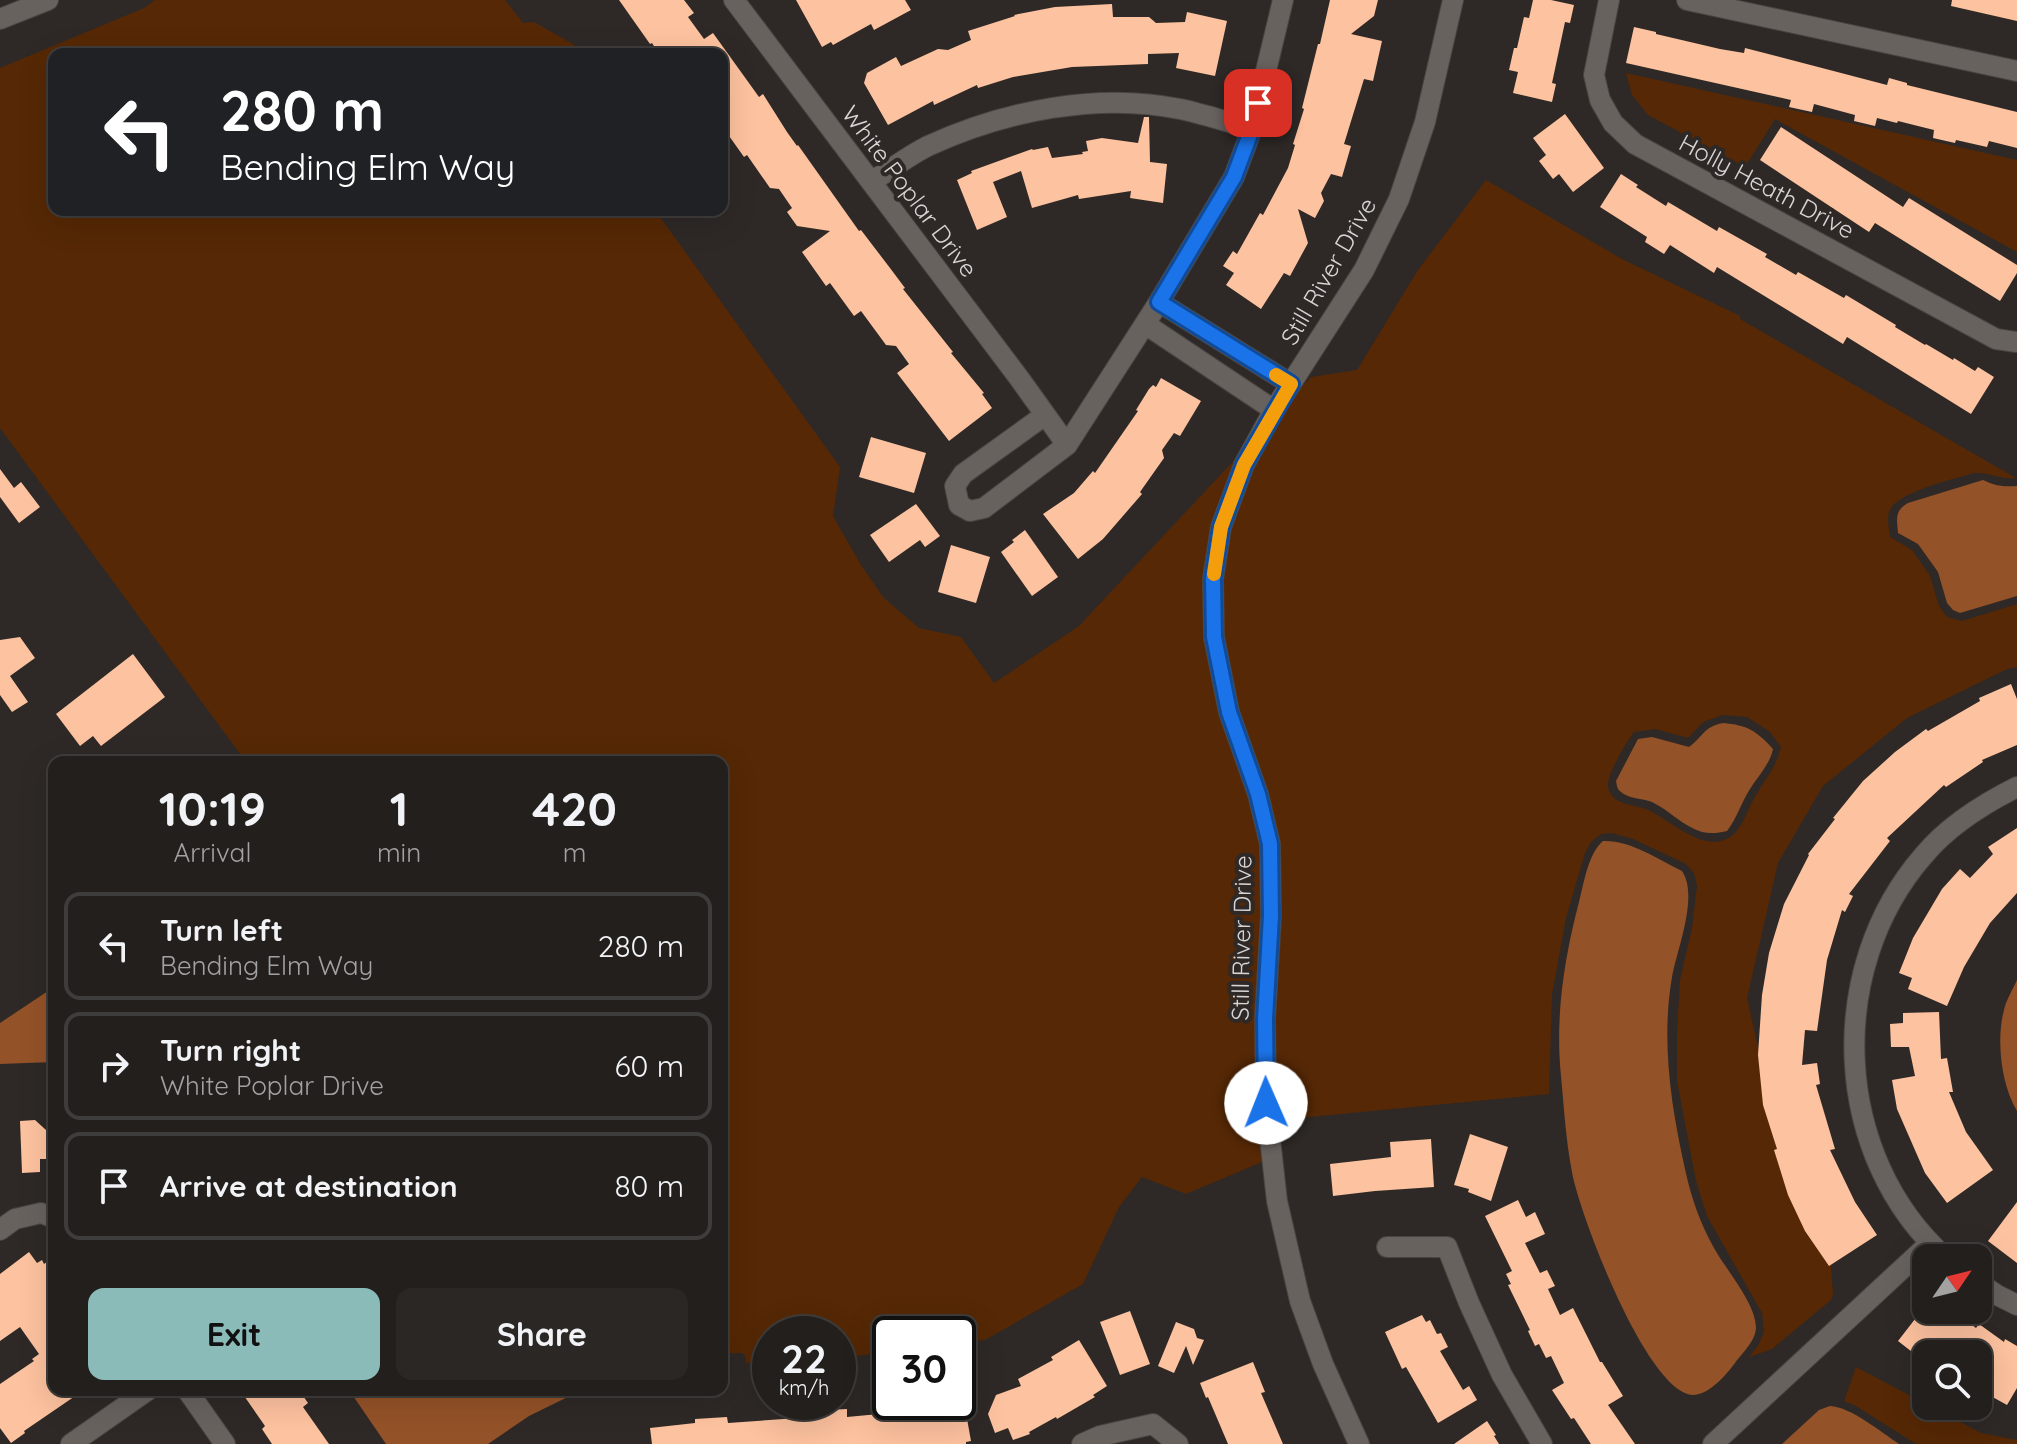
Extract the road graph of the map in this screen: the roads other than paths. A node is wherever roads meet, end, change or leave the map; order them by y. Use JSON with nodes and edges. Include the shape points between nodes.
{"nodes":[{"id":1,"x":48,"y":0,"type":"edge"},
{"id":2,"x":734,"y":0,"type":"edge"},
{"id":3,"x":1283,"y":0,"type":"edge"},
{"id":4,"x":1453,"y":0,"type":"edge"},
{"id":5,"x":1609,"y":0,"type":"edge"},
{"id":6,"x":1687,"y":0,"type":"edge"},
{"id":7,"x":0,"y":19,"type":"edge"},
{"id":8,"x":2017,"y":71,"type":"edge"},
{"id":9,"x":1252,"y":129,"type":"junction"},
{"id":10,"x":871,"y":182,"type":"junction"},
{"id":11,"x":1159,"y":302,"type":"junction"},
{"id":12,"x":1145,"y":324,"type":"junction"},
{"id":13,"x":2017,"y":342,"type":"edge"},
{"id":14,"x":1232,"y":347,"type":"junction"},
{"id":15,"x":1217,"y":372,"type":"junction"},
{"id":16,"x":1291,"y":384,"type":"junction"},
{"id":17,"x":1274,"y":410,"type":"junction"},
{"id":18,"x":1045,"y":415,"type":"junction"},
{"id":19,"x":1067,"y":445,"type":"junction"},
{"id":20,"x":2017,"y":787,"type":"edge"},
{"id":21,"x":48,"y":1216,"type":"edge"},
{"id":22,"x":0,"y":1230,"type":"edge"},
{"id":23,"x":1930,"y":1243,"type":"joint"},
{"id":24,"x":1387,"y":1247,"type":"dead end"},
{"id":25,"x":1992,"y":1292,"type":"edge"},
{"id":26,"x":2017,"y":1305,"type":"edge"},
{"id":27,"x":139,"y":1396,"type":"edge"},
{"id":28,"x":191,"y":1396,"type":"edge"},
{"id":29,"x":71,"y":1444,"type":"edge"},
{"id":30,"x":225,"y":1444,"type":"edge"},
{"id":31,"x":1082,"y":1444,"type":"edge"},
{"id":32,"x":1178,"y":1444,"type":"edge"},
{"id":33,"x":1359,"y":1444,"type":"edge"},
{"id":34,"x":1542,"y":1444,"type":"edge"},
{"id":35,"x":1713,"y":1444,"type":"edge"}],
"edges":[{"from":1,"to":7,"type":"street"},
{"from":2,"to":10,"type":"street","name":"White Poplar Drive"},
{"from":3,"to":9,"type":"street"},
{"from":4,"to":16,"type":"street","name":"Still River Drive","via":[[1425,122],[1399,199],[1364,270]]},
{"from":5,"to":13,"type":"street","name":"Holly Heath Drive","via":[[1594,75],[1613,123],[1635,144],[1996,339]]},
{"from":6,"to":8,"type":"street"},
{"from":9,"to":10,"type":"street","via":[[1178,109],[1126,103],[1043,108],[925,148]]},
{"from":9,"to":11,"type":"street","via":[[1234,177]]},
{"from":10,"to":18,"type":"street","name":"White Poplar Drive"},
{"from":11,"to":12,"type":"street"},
{"from":11,"to":14,"type":"street"},
{"from":12,"to":15,"type":"street"},
{"from":12,"to":19,"type":"street"},
{"from":14,"to":15,"type":"street"},
{"from":14,"to":16,"type":"street"},
{"from":15,"to":17,"type":"street"},
{"from":16,"to":17,"type":"street","name":"Still River Drive"},
{"from":17,"to":33,"type":"street","name":"Still River Drive","via":[[1244,465],[1221,527],[1213,579],[1214,637],[1229,712],[1270,844],[1266,1103],[1277,1201],[1300,1301]]},
{"from":18,"to":19,"type":"street","name":"White Poplar Drive"},
{"from":18,"to":19,"type":"street","via":[[963,474],[955,486],[959,505],[970,511],[984,508]]},
{"from":20,"to":23,"type":"street","via":[[1965,818],[1924,854],[1888,907],[1859,986],[1854,1077],[1862,1118],[1888,1184]]},
{"from":21,"to":22,"type":"street","via":[[15,1219]]},
{"from":23,"to":35,"type":"street"},
{"from":24,"to":34,"type":"street","via":[[1447,1247],[1502,1375]]},
{"from":25,"to":26,"type":"street"},
{"from":27,"to":29,"type":"street"},
{"from":28,"to":30,"type":"street"},
{"from":31,"to":32,"type":"street","via":[[1153,1424]]}]}
